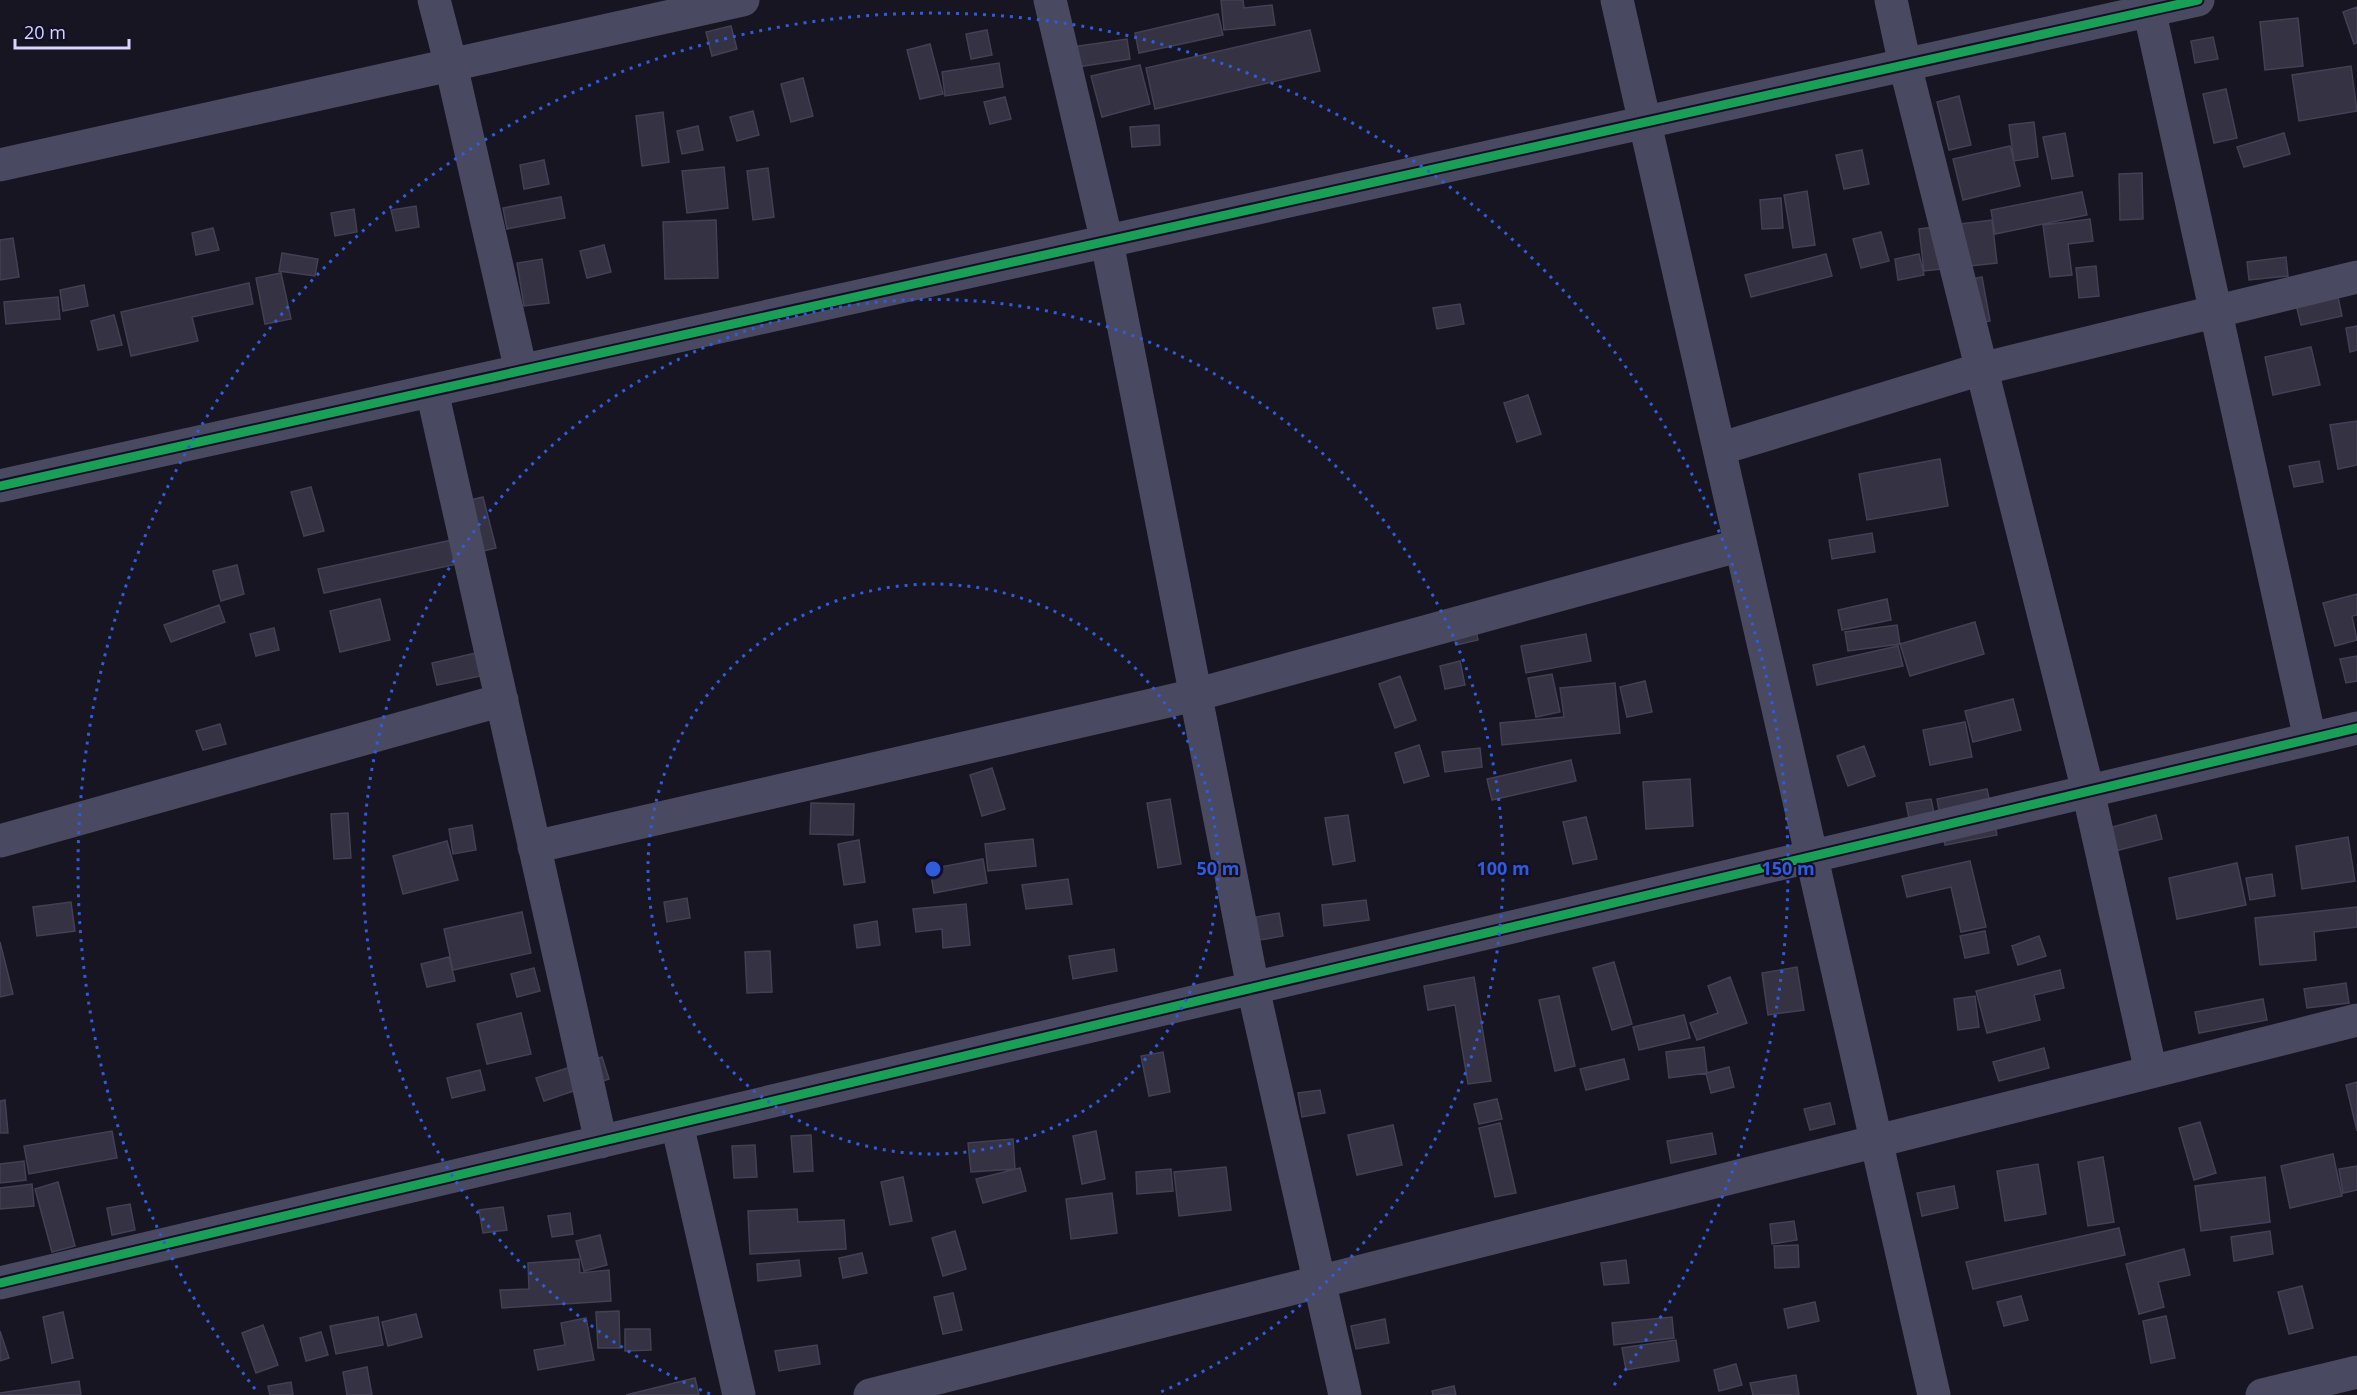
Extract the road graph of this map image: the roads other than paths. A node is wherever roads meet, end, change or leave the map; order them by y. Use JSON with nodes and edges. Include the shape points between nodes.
{"nodes":[{"id":1,"x":434,"y":0,"type":"edge"},
{"id":2,"x":743,"y":0,"type":"edge"},
{"id":3,"x":1050,"y":0,"type":"edge"},
{"id":4,"x":1617,"y":0,"type":"edge"},
{"id":5,"x":1892,"y":0,"type":"edge"},
{"id":6,"x":2198,"y":0,"type":"edge"},
{"id":7,"x":2148,"y":5,"type":"edge"},
{"id":8,"x":452,"y":65,"type":"junction"},
{"id":9,"x":1905,"y":65,"type":"junction"},
{"id":10,"x":1645,"y":123,"type":"junction"},
{"id":11,"x":0,"y":165,"type":"edge"},
{"id":12,"x":1107,"y":242,"type":"junction"},
{"id":13,"x":2357,"y":277,"type":"edge"},
{"id":14,"x":2215,"y":311,"type":"junction"},
{"id":15,"x":1981,"y":369,"type":"junction"},
{"id":16,"x":521,"y":371,"type":"junction"},
{"id":17,"x":432,"y":391,"type":"junction"},
{"id":18,"x":1719,"y":449,"type":"junction"},
{"id":19,"x":0,"y":486,"type":"edge"},
{"id":20,"x":1741,"y":545,"type":"junction"},
{"id":21,"x":1195,"y":695,"type":"junction"},
{"id":22,"x":502,"y":700,"type":"junction"},
{"id":23,"x":2357,"y":728,"type":"edge"},
{"id":24,"x":2310,"y":739,"type":"junction"},
{"id":25,"x":2088,"y":791,"type":"junction"},
{"id":26,"x":0,"y":841,"type":"edge"},
{"id":27,"x":534,"y":847,"type":"junction"},
{"id":28,"x":1812,"y":856,"type":"junction"},
{"id":29,"x":1253,"y":988,"type":"junction"},
{"id":30,"x":2357,"y":1020,"type":"edge"},
{"id":31,"x":2151,"y":1072,"type":"junction"},
{"id":32,"x":677,"y":1124,"type":"junction"},
{"id":33,"x":1876,"y":1141,"type":"junction"},
{"id":34,"x":601,"y":1142,"type":"junction"},
{"id":35,"x":1318,"y":1282,"type":"junction"},
{"id":36,"x":0,"y":1283,"type":"edge"},
{"id":37,"x":2357,"y":1372,"type":"edge"},
{"id":38,"x":740,"y":1395,"type":"edge"},
{"id":39,"x":870,"y":1395,"type":"edge"},
{"id":40,"x":1345,"y":1395,"type":"edge"},
{"id":41,"x":1934,"y":1395,"type":"edge"},
{"id":42,"x":2262,"y":1395,"type":"edge"}],
"edges":[{"from":1,"to":8,"type":"street"},
{"from":2,"to":8,"type":"street"},
{"from":3,"to":12,"type":"street"},
{"from":4,"to":10,"type":"street"},
{"from":5,"to":9,"type":"street"},
{"from":6,"to":7,"type":"street"},
{"from":7,"to":9,"type":"street"},
{"from":7,"to":14,"type":"street"},
{"from":8,"to":11,"type":"street"},
{"from":8,"to":16,"type":"street"},
{"from":9,"to":10,"type":"street"},
{"from":9,"to":15,"type":"street"},
{"from":10,"to":12,"type":"street"},
{"from":10,"to":18,"type":"street"},
{"from":12,"to":16,"type":"street"},
{"from":12,"to":21,"type":"street"},
{"from":13,"to":14,"type":"street"},
{"from":14,"to":15,"type":"street"},
{"from":14,"to":24,"type":"street"},
{"from":15,"to":18,"type":"street"},
{"from":15,"to":25,"type":"street"},
{"from":16,"to":17,"type":"street"},
{"from":17,"to":19,"type":"street"},
{"from":17,"to":22,"type":"street"},
{"from":18,"to":20,"type":"street"},
{"from":20,"to":21,"type":"street"},
{"from":20,"to":28,"type":"street"},
{"from":21,"to":27,"type":"street"},
{"from":21,"to":29,"type":"street"},
{"from":22,"to":26,"type":"street"},
{"from":22,"to":27,"type":"street"},
{"from":23,"to":24,"type":"street"},
{"from":24,"to":25,"type":"street"},
{"from":25,"to":28,"type":"street"},
{"from":25,"to":31,"type":"street"},
{"from":27,"to":34,"type":"street"},
{"from":28,"to":29,"type":"street"},
{"from":28,"to":33,"type":"street"},
{"from":29,"to":32,"type":"street"},
{"from":29,"to":35,"type":"street"},
{"from":30,"to":31,"type":"street"},
{"from":31,"to":33,"type":"street"},
{"from":32,"to":34,"type":"street"},
{"from":32,"to":38,"type":"street"},
{"from":33,"to":35,"type":"street"},
{"from":33,"to":41,"type":"street"},
{"from":34,"to":36,"type":"street"},
{"from":35,"to":39,"type":"street"},
{"from":35,"to":40,"type":"street"},
{"from":37,"to":42,"type":"street"}]}
